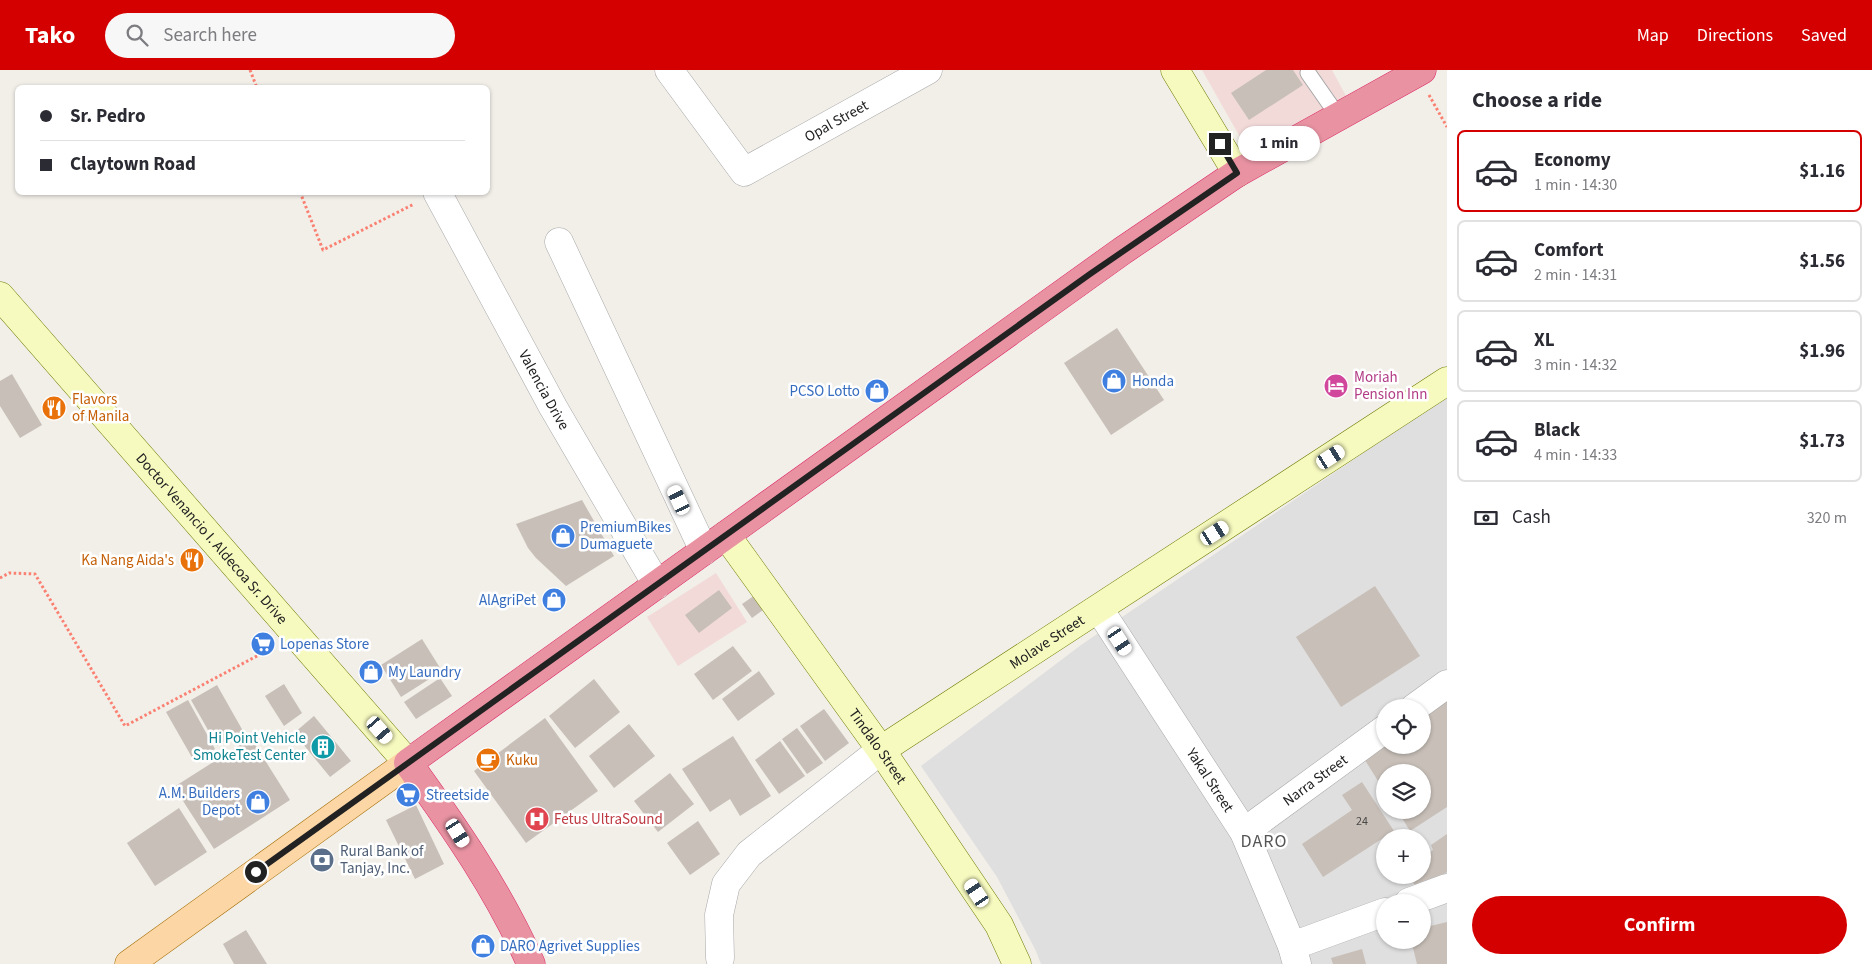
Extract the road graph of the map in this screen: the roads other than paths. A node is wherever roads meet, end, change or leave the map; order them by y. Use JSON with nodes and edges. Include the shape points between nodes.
{"nodes":[{"id":1,"x":670,"y":70,"type":"edge"},
{"id":2,"x":928,"y":70,"type":"edge"},
{"id":3,"x":1175,"y":70,"type":"edge"},
{"id":4,"x":1419,"y":71,"type":"edge"},
{"id":5,"x":1308,"y":73,"type":"dead end"},
{"id":6,"x":1338,"y":116,"type":"junction"},
{"id":7,"x":1237,"y":173,"type":"junction"},
{"id":8,"x":428,"y":197,"type":"edge"},
{"id":9,"x":559,"y":242,"type":"dead end"},
{"id":10,"x":0,"y":296,"type":"edge"},
{"id":11,"x":1447,"y":380,"type":"edge"},
{"id":12,"x":726,"y":535,"type":"junction"},
{"id":13,"x":704,"y":551,"type":"junction"},
{"id":14,"x":656,"y":585,"type":"junction"},
{"id":15,"x":1099,"y":609,"type":"junction"},
{"id":16,"x":1447,"y":684,"type":"edge"},
{"id":17,"x":1426,"y":699,"type":"edge"},
{"id":18,"x":1376,"y":736,"type":"edge"},
{"id":19,"x":880,"y":750,"type":"junction"},
{"id":20,"x":408,"y":763,"type":"junction"},
{"id":21,"x":1244,"y":832,"type":"junction"},
{"id":22,"x":1447,"y":888,"type":"edge"},
{"id":23,"x":1431,"y":894,"type":"edge"},
{"id":24,"x":1376,"y":916,"type":"edge"},
{"id":25,"x":1294,"y":955,"type":"edge"},
{"id":26,"x":720,"y":958,"type":"dead end"},
{"id":27,"x":129,"y":964,"type":"edge"},
{"id":28,"x":530,"y":964,"type":"edge"},
{"id":29,"x":1017,"y":964,"type":"edge"}],
"edges":[{"from":1,"to":2,"type":"street","name":"Opal Street","via":[[744,172]]},
{"from":3,"to":7,"type":"street"},
{"from":4,"to":6,"type":"highway"},
{"from":5,"to":6,"type":"lane"},
{"from":6,"to":7,"type":"highway"},
{"from":7,"to":12,"type":"highway","via":[[1122,251]]},
{"from":8,"to":14,"type":"street","name":"Valencia Drive"},
{"from":9,"to":13,"type":"street"},
{"from":10,"to":20,"type":"street","name":"Doctor Venancio I. Aldecoa Sr. Drive"},
{"from":11,"to":15,"type":"street","name":"Molave Street"},
{"from":12,"to":13,"type":"highway"},
{"from":12,"to":19,"type":"street","name":"Tindalo Street"},
{"from":13,"to":14,"type":"highway"},
{"from":14,"to":20,"type":"highway"},
{"from":15,"to":19,"type":"street","name":"Molave Street"},
{"from":15,"to":21,"type":"street","name":"Yakal Street"},
{"from":16,"to":17,"type":"street"},
{"from":18,"to":21,"type":"street","name":"Narra Street"},
{"from":19,"to":26,"type":"street","name":"Molave Street","via":[[749,854],[726,884],[719,915]]},
{"from":19,"to":29,"type":"street","name":"Tindalo Street","via":[[999,925]]},
{"from":20,"to":27,"type":"main road"},
{"from":20,"to":28,"type":"highway","name":"Doctor Venancio I. Aldecoa Sr. Drive","via":[[489,882]]},
{"from":21,"to":25,"type":"street","name":"Yakal Street"},
{"from":22,"to":23,"type":"street"},
{"from":24,"to":25,"type":"street"}]}
